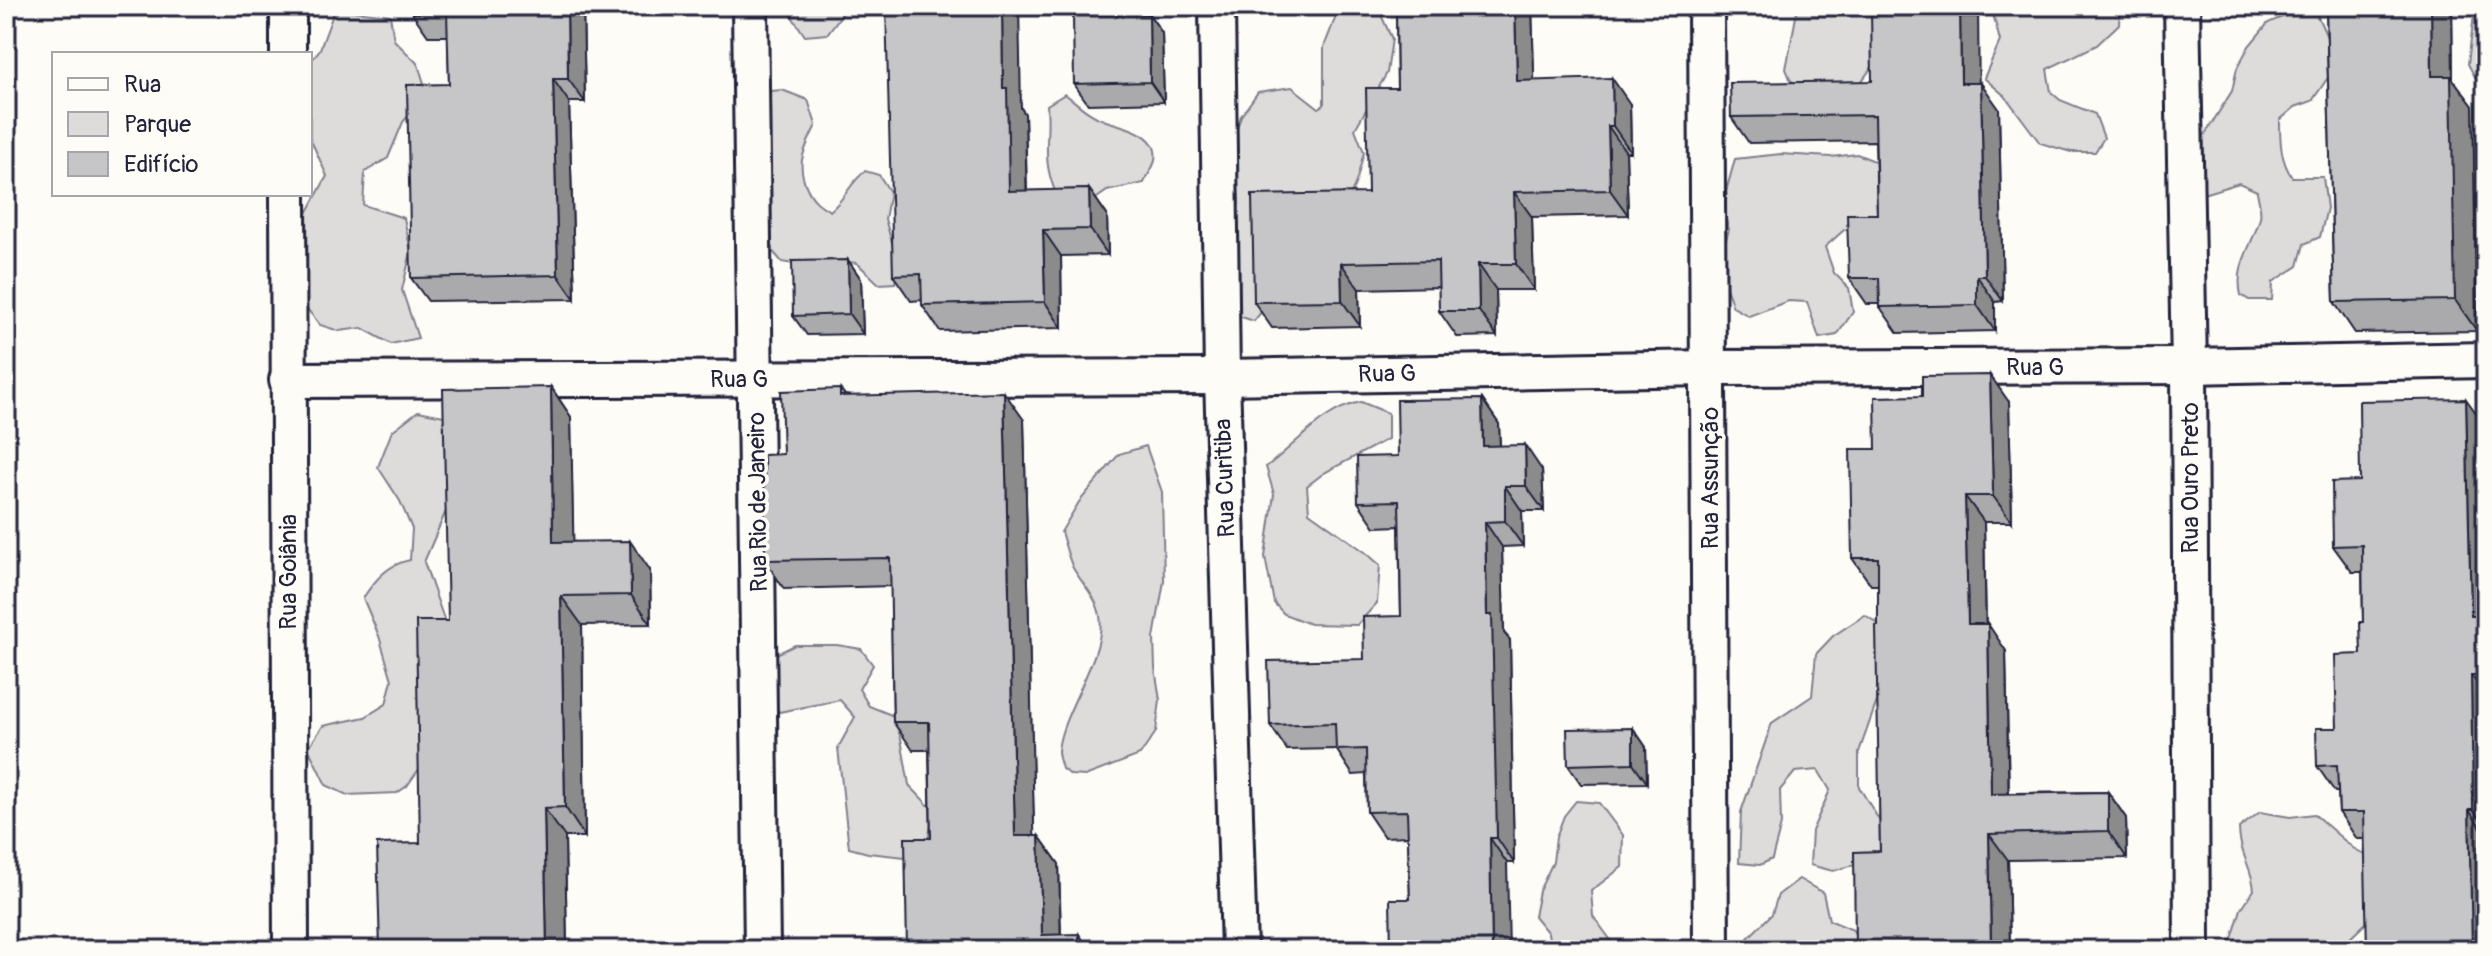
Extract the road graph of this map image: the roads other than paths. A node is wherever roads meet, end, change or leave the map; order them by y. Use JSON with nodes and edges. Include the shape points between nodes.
{"nodes":[{"id":1,"x":288,"y":6,"type":"edge"},
{"id":2,"x":750,"y":6,"type":"edge"},
{"id":3,"x":1217,"y":6,"type":"edge"},
{"id":4,"x":1706,"y":6,"type":"edge"},
{"id":5,"x":2182,"y":6,"type":"edge"},
{"id":6,"x":288,"y":52,"type":"edge"},
{"id":7,"x":288,"y":196,"type":"edge"},
{"id":8,"x":2486,"y":360,"type":"edge"},
{"id":9,"x":2189,"y":366,"type":"junction"},
{"id":10,"x":1709,"y":368,"type":"junction"},
{"id":11,"x":1222,"y":377,"type":"junction"},
{"id":12,"x":756,"y":379,"type":"junction"},
{"id":13,"x":287,"y":380,"type":"junction"},
{"id":14,"x":291,"y":950,"type":"edge"},
{"id":15,"x":762,"y":950,"type":"edge"},
{"id":16,"x":1239,"y":950,"type":"edge"},
{"id":17,"x":1711,"y":950,"type":"edge"},
{"id":18,"x":2192,"y":950,"type":"edge"}],
"edges":[{"from":1,"to":6,"type":"street"},
{"from":2,"to":12,"type":"street","name":"Rua Rio de Janeiro"},
{"from":3,"to":11,"type":"street","name":"Rua Curitiba"},
{"from":4,"to":10,"type":"street","name":"Rua Assunção"},
{"from":5,"to":9,"type":"street","name":"Rua Ouro Preto"},
{"from":7,"to":13,"type":"street","name":"Rua Goiânia"},
{"from":8,"to":9,"type":"street","name":"Rua G"},
{"from":9,"to":10,"type":"street","name":"Rua G"},
{"from":9,"to":18,"type":"street","name":"Rua Ouro Preto"},
{"from":10,"to":11,"type":"street","name":"Rua G"},
{"from":10,"to":17,"type":"street","name":"Rua Assunção"},
{"from":11,"to":12,"type":"street","name":"Rua G"},
{"from":11,"to":16,"type":"street","name":"Rua Curitiba"},
{"from":12,"to":13,"type":"street","name":"Rua G"},
{"from":12,"to":15,"type":"street","name":"Rua Rio de Janeiro"},
{"from":13,"to":14,"type":"street","name":"Rua Goiânia"}]}
